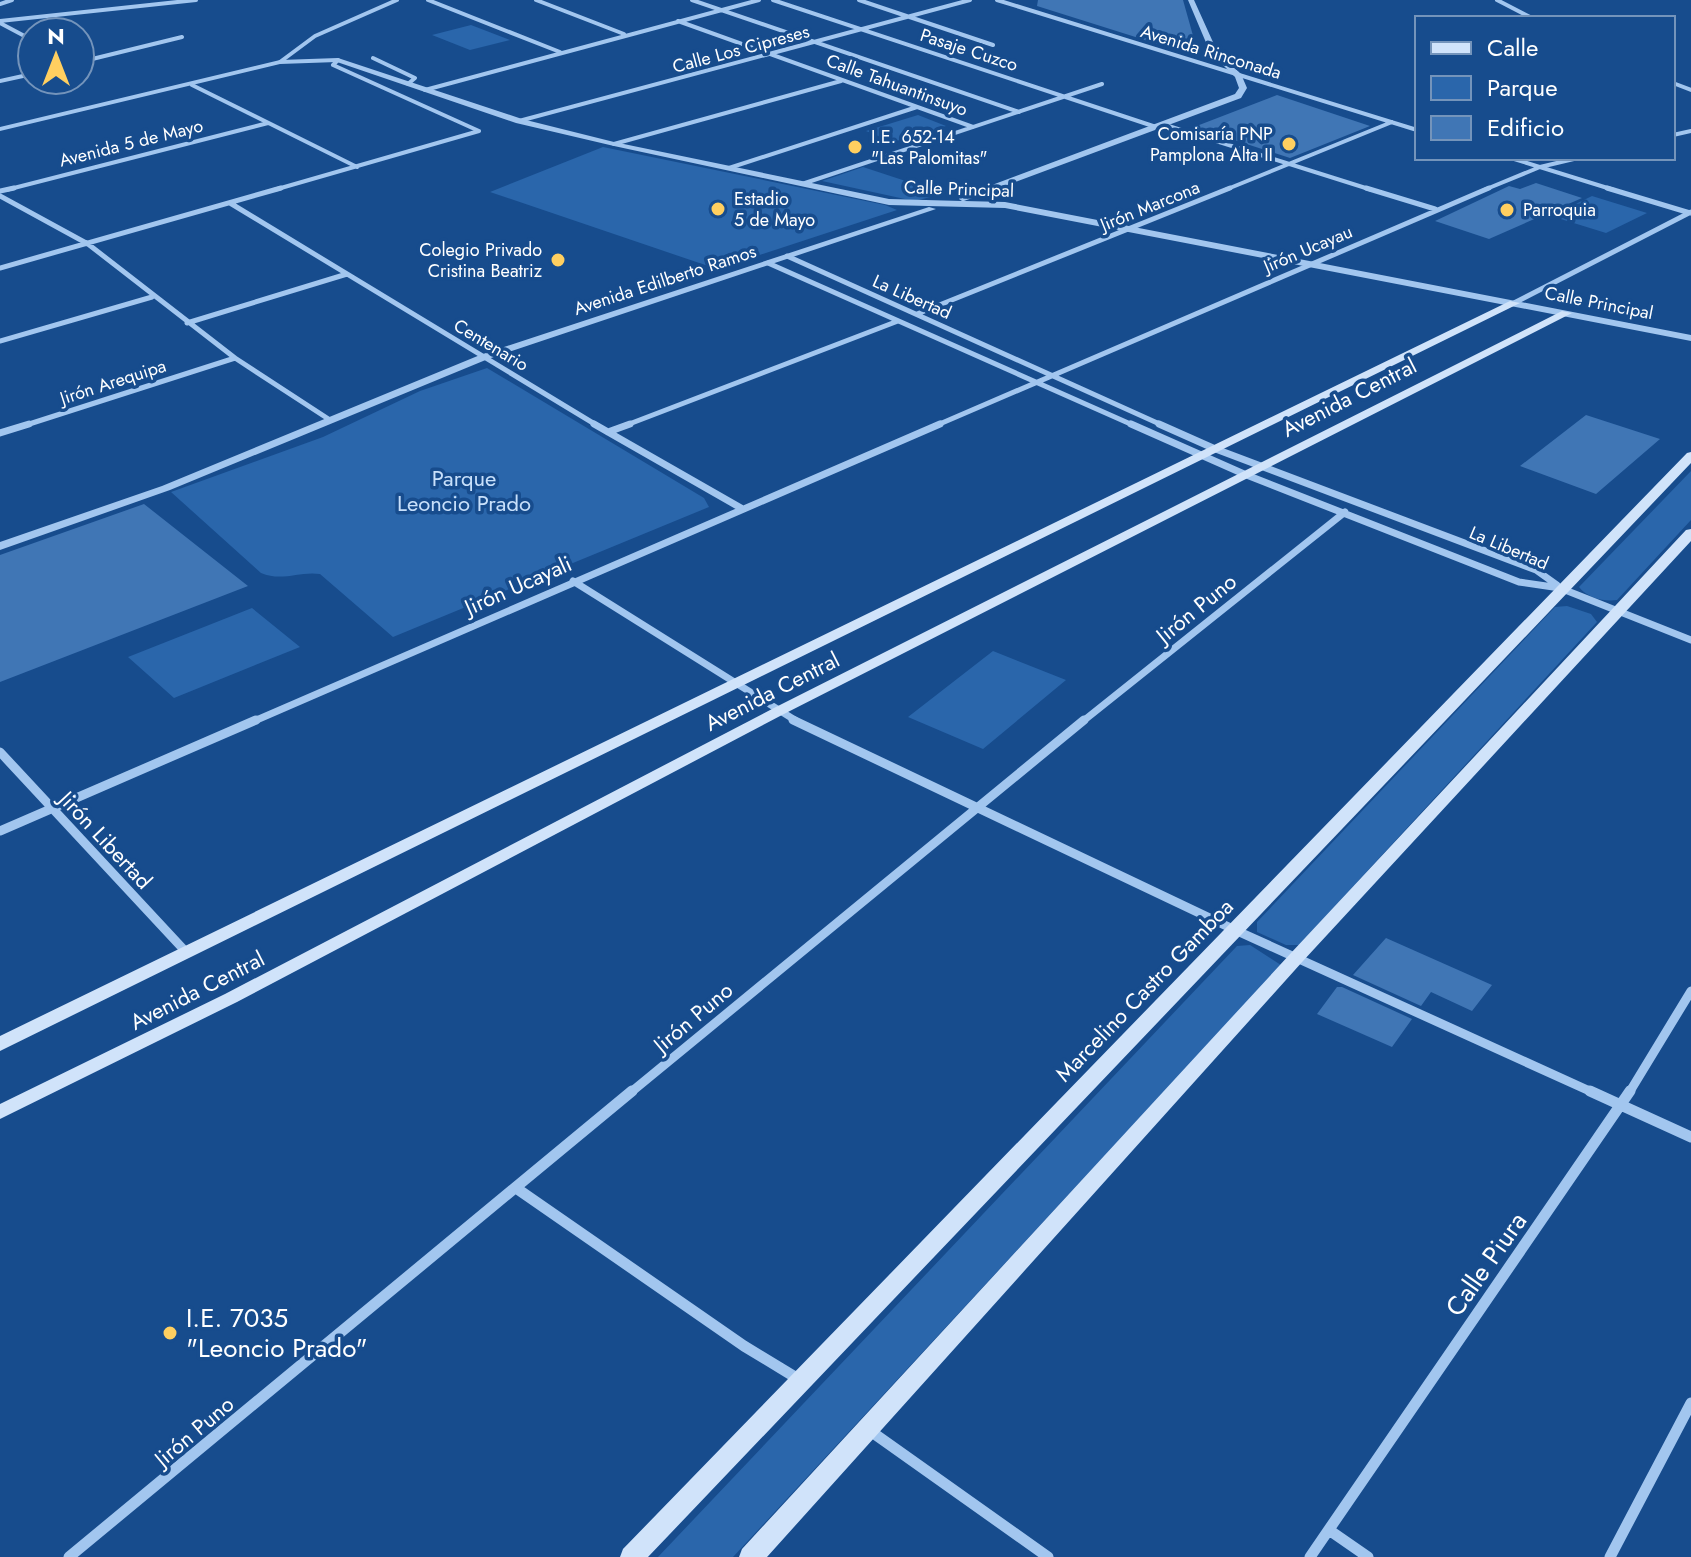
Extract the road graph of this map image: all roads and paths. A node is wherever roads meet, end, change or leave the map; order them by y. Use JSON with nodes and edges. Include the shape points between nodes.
{"nodes":[{"id":1,"x":12,"y":0,"type":"edge"},
{"id":2,"x":196,"y":0,"type":"edge"},
{"id":3,"x":397,"y":0,"type":"edge"},
{"id":4,"x":428,"y":0,"type":"edge"},
{"id":5,"x":536,"y":0,"type":"edge"},
{"id":6,"x":692,"y":0,"type":"edge"},
{"id":7,"x":759,"y":0,"type":"edge"},
{"id":8,"x":773,"y":0,"type":"edge"},
{"id":9,"x":859,"y":0,"type":"edge"},
{"id":10,"x":970,"y":0,"type":"edge"},
{"id":11,"x":1002,"y":0,"type":"edge"},
{"id":12,"x":1191,"y":0,"type":"edge"},
{"id":13,"x":1497,"y":0,"type":"edge"},
{"id":14,"x":0,"y":4,"type":"edge"},
{"id":15,"x":720,"y":10,"type":"junction"},
{"id":16,"x":1528,"y":16,"type":"edge"},
{"id":17,"x":911,"y":17,"type":"junction"},
{"id":18,"x":677,"y":21,"type":"junction"},
{"id":19,"x":0,"y":22,"type":"edge"},
{"id":20,"x":863,"y":30,"type":"junction"},
{"id":21,"x":626,"y":35,"type":"junction"},
{"id":22,"x":182,"y":37,"type":"dead end"},
{"id":23,"x":819,"y":43,"type":"junction"},
{"id":24,"x":993,"y":45,"type":"dead end"},
{"id":25,"x":561,"y":52,"type":"junction"},
{"id":26,"x":773,"y":55,"type":"junction"},
{"id":27,"x":96,"y":58,"type":"edge"},
{"id":28,"x":373,"y":58,"type":"dead end"},
{"id":29,"x":338,"y":60,"type":"junction"},
{"id":30,"x":280,"y":62,"type":"junction"},
{"id":31,"x":1238,"y":76,"type":"junction"},
{"id":32,"x":843,"y":80,"type":"junction"},
{"id":33,"x":408,"y":84,"type":"junction"},
{"id":34,"x":1102,"y":84,"type":"dead end"},
{"id":35,"x":192,"y":85,"type":"junction"},
{"id":36,"x":425,"y":90,"type":"junction"},
{"id":37,"x":1065,"y":96,"type":"junction"},
{"id":38,"x":917,"y":107,"type":"junction"},
{"id":39,"x":1019,"y":112,"type":"junction"},
{"id":40,"x":519,"y":121,"type":"junction"},
{"id":41,"x":1392,"y":122,"type":"junction"},
{"id":42,"x":268,"y":123,"type":"junction"},
{"id":43,"x":1159,"y":125,"type":"junction"},
{"id":44,"x":973,"y":127,"type":"junction"},
{"id":45,"x":0,"y":129,"type":"edge"},
{"id":46,"x":1415,"y":129,"type":"edge"},
{"id":47,"x":614,"y":144,"type":"junction"},
{"id":48,"x":1517,"y":160,"type":"edge"},
{"id":49,"x":1570,"y":160,"type":"edge"},
{"id":50,"x":1290,"y":164,"type":"junction"},
{"id":51,"x":357,"y":167,"type":"junction"},
{"id":52,"x":1540,"y":167,"type":"junction"},
{"id":53,"x":729,"y":168,"type":"junction"},
{"id":54,"x":802,"y":184,"type":"junction"},
{"id":55,"x":0,"y":193,"type":"edge"},
{"id":56,"x":230,"y":203,"type":"junction"},
{"id":57,"x":947,"y":204,"type":"junction"},
{"id":58,"x":1435,"y":209,"type":"junction"},
{"id":59,"x":1690,"y":213,"type":"edge"},
{"id":60,"x":1131,"y":229,"type":"junction"},
{"id":61,"x":88,"y":244,"type":"junction"},
{"id":62,"x":787,"y":256,"type":"junction"},
{"id":63,"x":1312,"y":262,"type":"junction"},
{"id":64,"x":768,"y":263,"type":"junction"},
{"id":65,"x":0,"y":268,"type":"edge"},
{"id":66,"x":347,"y":274,"type":"junction"},
{"id":67,"x":152,"y":297,"type":"junction"},
{"id":68,"x":1514,"y":303,"type":"junction"},
{"id":69,"x":1566,"y":313,"type":"junction"},
{"id":70,"x":917,"y":314,"type":"junction"},
{"id":71,"x":899,"y":321,"type":"junction"},
{"id":72,"x":187,"y":323,"type":"junction"},
{"id":73,"x":1691,"y":338,"type":"edge"},
{"id":74,"x":0,"y":341,"type":"edge"},
{"id":75,"x":484,"y":357,"type":"junction"},
{"id":76,"x":235,"y":358,"type":"junction"},
{"id":77,"x":1053,"y":376,"type":"junction"},
{"id":78,"x":1039,"y":382,"type":"junction"},
{"id":79,"x":330,"y":420,"type":"junction"},
{"id":80,"x":608,"y":432,"type":"junction"},
{"id":81,"x":0,"y":433,"type":"edge"},
{"id":82,"x":1206,"y":452,"type":"junction"},
{"id":83,"x":1691,"y":456,"type":"edge"},
{"id":84,"x":1259,"y":466,"type":"junction"},
{"id":85,"x":1244,"y":474,"type":"junction"},
{"id":86,"x":741,"y":508,"type":"junction"},
{"id":87,"x":1345,"y":512,"type":"junction"},
{"id":88,"x":1691,"y":533,"type":"edge"},
{"id":89,"x":0,"y":546,"type":"edge"},
{"id":90,"x":573,"y":581,"type":"junction"},
{"id":91,"x":1560,"y":588,"type":"junction"},
{"id":92,"x":1620,"y":611,"type":"junction"},
{"id":93,"x":1691,"y":640,"type":"edge"},
{"id":94,"x":734,"y":683,"type":"junction"},
{"id":95,"x":777,"y":712,"type":"junction"},
{"id":96,"x":0,"y":752,"type":"edge"},
{"id":97,"x":974,"y":808,"type":"junction"},
{"id":98,"x":52,"y":809,"type":"junction"},
{"id":99,"x":0,"y":831,"type":"edge"},
{"id":100,"x":1235,"y":930,"type":"junction"},
{"id":101,"x":186,"y":952,"type":"junction"},
{"id":102,"x":1297,"y":957,"type":"junction"},
{"id":103,"x":1691,"y":991,"type":"edge"},
{"id":104,"x":0,"y":1044,"type":"edge"},
{"id":105,"x":1623,"y":1103,"type":"junction"},
{"id":106,"x":0,"y":1112,"type":"edge"},
{"id":107,"x":1691,"y":1137,"type":"edge"},
{"id":108,"x":516,"y":1188,"type":"junction"},
{"id":109,"x":801,"y":1380,"type":"junction"},
{"id":110,"x":1691,"y":1403,"type":"edge"},
{"id":111,"x":868,"y":1429,"type":"junction"},
{"id":112,"x":1329,"y":1530,"type":"junction"},
{"id":113,"x":69,"y":1557,"type":"edge"},
{"id":114,"x":632,"y":1557,"type":"edge"},
{"id":115,"x":751,"y":1557,"type":"edge"},
{"id":116,"x":1048,"y":1557,"type":"edge"},
{"id":117,"x":1310,"y":1557,"type":"edge"},
{"id":118,"x":1368,"y":1557,"type":"edge"},
{"id":119,"x":1610,"y":1557,"type":"edge"}],
"edges":[{"from":1,"to":14,"type":"street"},
{"from":2,"to":19,"type":"street"},
{"from":3,"to":30,"type":"street","via":[[284,54]]},
{"from":4,"to":25,"type":"street"},
{"from":5,"to":21,"type":"street"},
{"from":6,"to":15,"type":"street"},
{"from":7,"to":15,"type":"street"},
{"from":8,"to":20,"type":"street","name":"Pasaje Cuzco"},
{"from":9,"to":17,"type":"street"},
{"from":10,"to":17,"type":"street","name":"Calle Los Cipreses"},
{"from":11,"to":31,"type":"street","name":"Avenida Rinconada"},
{"from":12,"to":31,"type":"street","via":[[1214,52]]},
{"from":13,"to":16,"type":"street"},
{"from":15,"to":18,"type":"street"},
{"from":15,"to":23,"type":"street"},
{"from":17,"to":20,"type":"street","name":"Calle Los Cipreses"},
{"from":17,"to":24,"type":"street"},
{"from":18,"to":21,"type":"street"},
{"from":18,"to":26,"type":"street","name":"Calle Tahuantinsuyo"},
{"from":20,"to":23,"type":"street","name":"Calle Los Cipreses"},
{"from":20,"to":37,"type":"street","name":"Pasaje Cuzco"},
{"from":21,"to":25,"type":"street"},
{"from":22,"to":27,"type":"street"},
{"from":23,"to":26,"type":"street","name":"Calle Los Cipreses"},
{"from":23,"to":39,"type":"street"},
{"from":25,"to":36,"type":"street"},
{"from":26,"to":32,"type":"street","name":"Calle Tahuantinsuyo"},
{"from":26,"to":40,"type":"street","name":"Calle Los Cipreses"},
{"from":28,"to":33,"type":"street","via":[[415,78]]},
{"from":29,"to":30,"type":"street","name":"Calle Principal"},
{"from":29,"to":33,"type":"street","name":"Calle Principal"},
{"from":29,"to":51,"type":"street","via":[[333,65],[479,128]]},
{"from":30,"to":35,"type":"street","name":"Calle Principal"},
{"from":31,"to":41,"type":"street","name":"Avenida Rinconada"},
{"from":31,"to":43,"type":"street","name":"Avenida Edilberto Ramos","via":[[1243,88],[1238,96]]},
{"from":32,"to":38,"type":"street","name":"Calle Tahuantinsuyo"},
{"from":32,"to":47,"type":"street"},
{"from":33,"to":36,"type":"street","name":"Calle Principal"},
{"from":34,"to":37,"type":"street"},
{"from":35,"to":42,"type":"street"},
{"from":35,"to":45,"type":"street","name":"Calle Principal"},
{"from":36,"to":40,"type":"street","name":"Calle Principal"},
{"from":37,"to":39,"type":"street"},
{"from":37,"to":43,"type":"street","name":"Pasaje Cuzco"},
{"from":38,"to":44,"type":"street","name":"Calle Tahuantinsuyo"},
{"from":38,"to":53,"type":"street"},
{"from":39,"to":44,"type":"street"},
{"from":40,"to":47,"type":"street","name":"Calle Principal"},
{"from":41,"to":46,"type":"street","name":"Avenida Rinconada"},
{"from":41,"to":50,"type":"street","name":"Jirón Marcona"},
{"from":42,"to":51,"type":"street"},
{"from":42,"to":55,"type":"street","name":"Avenida 5 de Mayo"},
{"from":43,"to":50,"type":"street","name":"Pasaje Cuzco"},
{"from":43,"to":57,"type":"street","name":"Avenida Edilberto Ramos"},
{"from":44,"to":54,"type":"street"},
{"from":47,"to":53,"type":"street","name":"Calle Principal"},
{"from":48,"to":52,"type":"street"},
{"from":49,"to":52,"type":"street","name":"Jirón Ucayau"},
{"from":50,"to":58,"type":"street","name":"Pasaje Cuzco"},
{"from":50,"to":60,"type":"street","name":"Jirón Marcona"},
{"from":51,"to":56,"type":"street"},
{"from":52,"to":58,"type":"street","name":"Jirón Ucayau"},
{"from":52,"to":59,"type":"street"},
{"from":53,"to":54,"type":"street","name":"Calle Principal"},
{"from":54,"to":57,"type":"street","name":"Calle Principal","via":[[889,202]]},
{"from":55,"to":61,"type":"street"},
{"from":56,"to":61,"type":"street"},
{"from":56,"to":66,"type":"street","name":"Centenario"},
{"from":57,"to":60,"type":"street","name":"Calle Principal","via":[[1005,205]]},
{"from":57,"to":62,"type":"street","name":"Avenida Edilberto Ramos"},
{"from":58,"to":63,"type":"street","name":"Jirón Ucayau"},
{"from":59,"to":68,"type":"street"},
{"from":60,"to":63,"type":"street","name":"Calle Principal"},
{"from":60,"to":70,"type":"street","name":"Jirón Marcona"},
{"from":61,"to":65,"type":"street"},
{"from":61,"to":67,"type":"street"},
{"from":62,"to":64,"type":"street","name":"Avenida Edilberto Ramos"},
{"from":62,"to":70,"type":"street","name":"La Libertad"},
{"from":63,"to":68,"type":"street","name":"Calle Principal"},
{"from":63,"to":77,"type":"street","name":"Jirón Ucayau"},
{"from":64,"to":71,"type":"street","name":"La Libertad"},
{"from":64,"to":75,"type":"street","name":"Avenida Edilberto Ramos"},
{"from":66,"to":72,"type":"street"},
{"from":66,"to":75,"type":"street","name":"Centenario"},
{"from":67,"to":72,"type":"street"},
{"from":67,"to":74,"type":"street"},
{"from":68,"to":69,"type":"street","name":"Calle Principal"},
{"from":68,"to":82,"type":"main road","name":"Avenida Central"},
{"from":69,"to":73,"type":"street","name":"Calle Principal"},
{"from":69,"to":84,"type":"main road","name":"Avenida Central"},
{"from":70,"to":77,"type":"street","name":"La Libertad"},
{"from":71,"to":78,"type":"street","name":"La Libertad"},
{"from":71,"to":80,"type":"street"},
{"from":72,"to":76,"type":"street"},
{"from":75,"to":79,"type":"street","name":"Avenida Edilberto Ramos"},
{"from":75,"to":80,"type":"street","name":"Centenario"},
{"from":76,"to":79,"type":"street"},
{"from":76,"to":81,"type":"street","name":"Jirón Arequipa"},
{"from":77,"to":78,"type":"street","name":"Jirón Ucayali"},
{"from":77,"to":82,"type":"street","name":"La Libertad"},
{"from":78,"to":82,"type":"street","name":"La Libertad"},
{"from":78,"to":86,"type":"street","name":"Jirón Ucayali"},
{"from":79,"to":89,"type":"street","name":"Avenida Edilberto Ramos","via":[[166,488]]},
{"from":80,"to":86,"type":"street","name":"Centenario"},
{"from":82,"to":84,"type":"street","name":"La Libertad"},
{"from":82,"to":85,"type":"street","name":"La Libertad"},
{"from":82,"to":94,"type":"main road","name":"Avenida Central"},
{"from":83,"to":91,"type":"main road","name":"Marcelino Castro Gamboa"},
{"from":84,"to":85,"type":"main road","name":"Avenida Central"},
{"from":84,"to":91,"type":"street","name":"La Libertad","via":[[1536,570]]},
{"from":85,"to":87,"type":"street","name":"La Libertad"},
{"from":85,"to":95,"type":"main road","name":"Avenida Central"},
{"from":86,"to":90,"type":"street","name":"Jirón Ucayali"},
{"from":87,"to":91,"type":"street","name":"La Libertad","via":[[1519,582]]},
{"from":87,"to":97,"type":"street","name":"Jirón Puno"},
{"from":88,"to":92,"type":"main road"},
{"from":90,"to":94,"type":"street"},
{"from":90,"to":98,"type":"street","name":"Jirón Ucayali"},
{"from":91,"to":92,"type":"street"},
{"from":91,"to":100,"type":"main road","name":"Marcelino Castro Gamboa"},
{"from":92,"to":93,"type":"street"},
{"from":92,"to":102,"type":"main road"},
{"from":94,"to":95,"type":"street"},
{"from":94,"to":101,"type":"main road","name":"Avenida Central"},
{"from":95,"to":97,"type":"street"},
{"from":95,"to":106,"type":"main road","name":"Avenida Central","via":[[231,998]]},
{"from":96,"to":98,"type":"street","name":"Jirón Libertad"},
{"from":97,"to":100,"type":"street"},
{"from":97,"to":108,"type":"street","name":"Jirón Puno"},
{"from":98,"to":99,"type":"street","name":"Jirón Ucayali"},
{"from":98,"to":101,"type":"street","name":"Jirón Libertad"},
{"from":100,"to":102,"type":"street"},
{"from":100,"to":109,"type":"main road","name":"Marcelino Castro Gamboa"},
{"from":101,"to":104,"type":"main road","name":"Avenida Central"},
{"from":102,"to":105,"type":"street"},
{"from":102,"to":111,"type":"main road"},
{"from":103,"to":105,"type":"street","name":"Calle Piura"},
{"from":105,"to":107,"type":"street"},
{"from":105,"to":112,"type":"street","name":"Calle Piura"},
{"from":108,"to":109,"type":"street"},
{"from":108,"to":113,"type":"street","name":"Jirón Puno"},
{"from":109,"to":114,"type":"main road","name":"Marcelino Castro Gamboa"},
{"from":110,"to":119,"type":"street"},
{"from":111,"to":115,"type":"main road"},
{"from":111,"to":116,"type":"street"},
{"from":112,"to":117,"type":"street","name":"Calle Piura"},
{"from":112,"to":118,"type":"street"}]}
